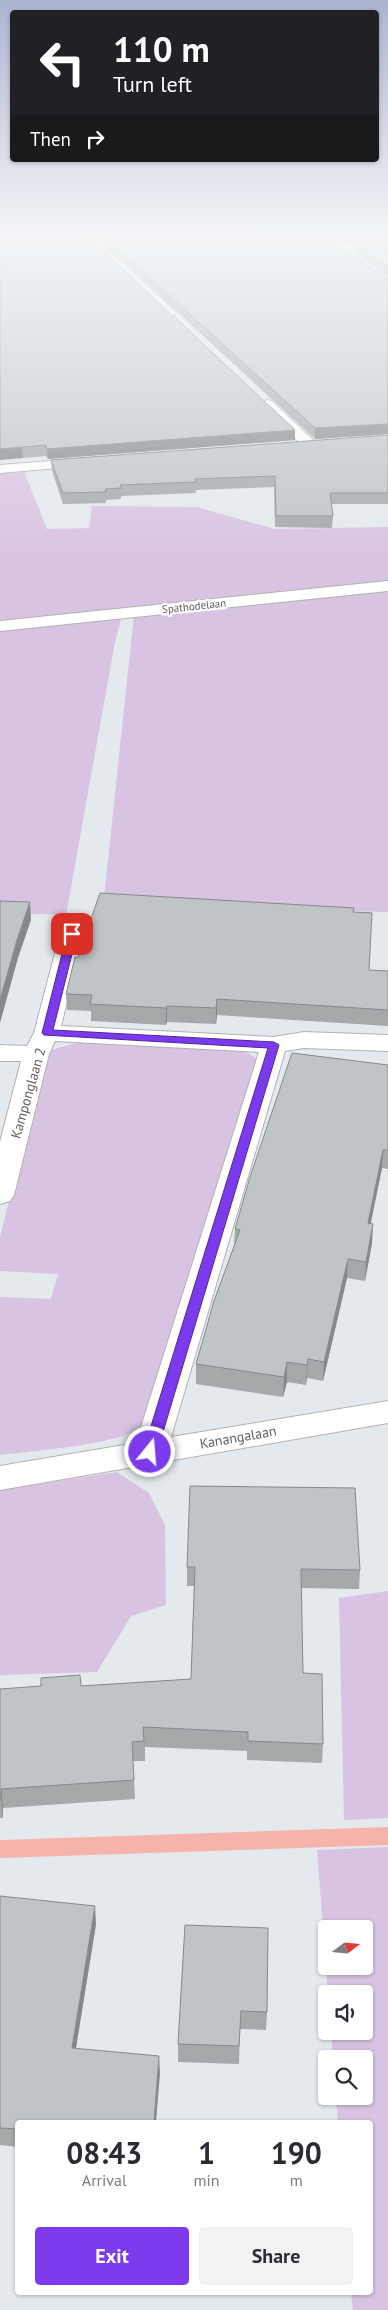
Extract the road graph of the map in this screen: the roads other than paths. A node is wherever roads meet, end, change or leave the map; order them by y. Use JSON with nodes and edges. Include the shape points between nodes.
{"nodes":[{"id":1,"x":262,"y":399,"type":"edge"},
{"id":2,"x":292,"y":447,"type":"edge"},
{"id":3,"x":0,"y":455,"type":"edge"},
{"id":4,"x":107,"y":461,"type":"edge"},
{"id":5,"x":4,"y":469,"type":"edge"},
{"id":6,"x":388,"y":586,"type":"edge"},
{"id":7,"x":0,"y":626,"type":"edge"},
{"id":8,"x":72,"y":934,"type":"dead end"},
{"id":9,"x":388,"y":1043,"type":"edge"},
{"id":10,"x":42,"y":1044,"type":"junction"},
{"id":11,"x":274,"y":1045,"type":"junction"},
{"id":12,"x":0,"y":1053,"type":"edge"},
{"id":13,"x":0,"y":1195,"type":"edge"},
{"id":14,"x":388,"y":1412,"type":"edge"},
{"id":15,"x":150,"y":1452,"type":"junction"},
{"id":16,"x":0,"y":1478,"type":"edge"}],
"edges":[{"from":1,"to":2,"type":"street","via":[[316,445]]},
{"from":3,"to":5,"type":"street"},
{"from":4,"to":5,"type":"street"},
{"from":6,"to":7,"type":"street","name":"Spathodelaan"},
{"from":8,"to":10,"type":"street","name":"Kamponglaan 2"},
{"from":9,"to":11,"type":"street","via":[[304,1040]]},
{"from":10,"to":11,"type":"street"},
{"from":10,"to":12,"type":"street"},
{"from":10,"to":13,"type":"street","name":"Kamponglaan 2"},
{"from":11,"to":15,"type":"street"},
{"from":14,"to":15,"type":"street","name":"Kanangalaan"},
{"from":15,"to":16,"type":"street","name":"Kanangalaan"}]}
